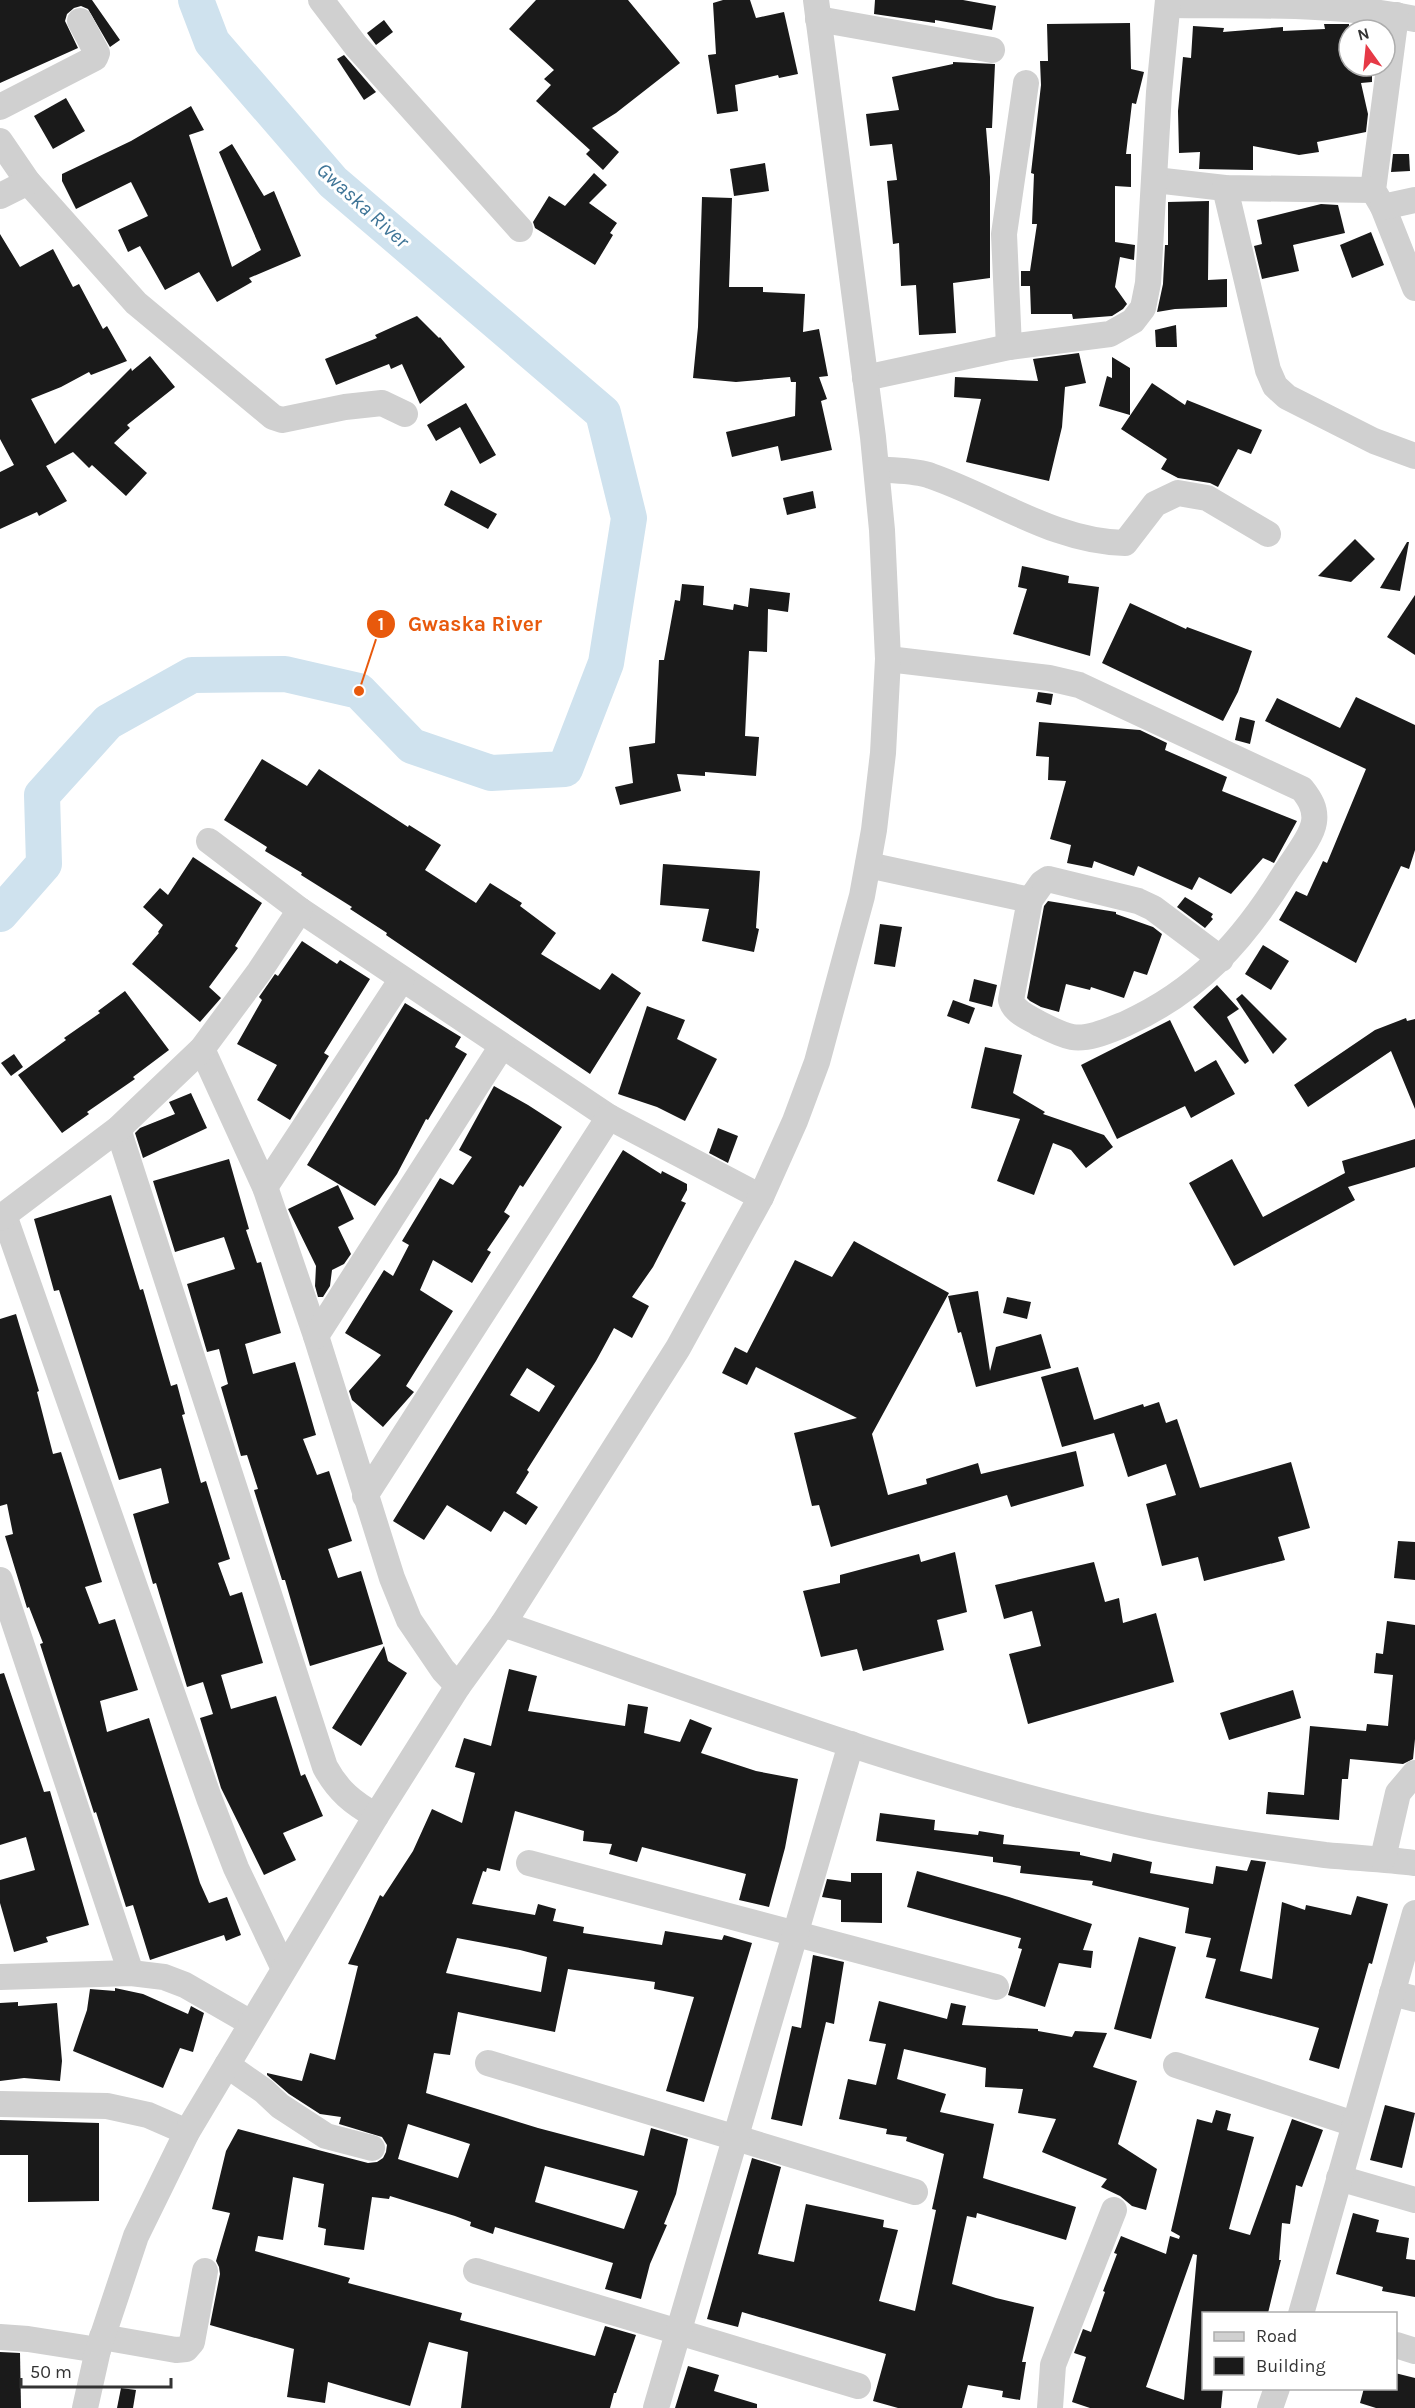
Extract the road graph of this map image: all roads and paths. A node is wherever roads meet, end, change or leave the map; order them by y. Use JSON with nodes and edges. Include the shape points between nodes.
{"nodes":[{"id":1,"x":321,"y":0,"type":"edge"},
{"id":2,"x":1168,"y":2,"type":"edge"},
{"id":3,"x":817,"y":9,"type":"edge"},
{"id":4,"x":1406,"y":17,"type":"edge"},
{"id":5,"x":80,"y":21,"type":"dead end"},
{"id":6,"x":992,"y":50,"type":"dead end"},
{"id":7,"x":1026,"y":82,"type":"dead end"},
{"id":8,"x":0,"y":107,"type":"edge"},
{"id":9,"x":0,"y":141,"type":"edge"},
{"id":10,"x":1155,"y":180,"type":"junction"},
{"id":11,"x":28,"y":182,"type":"junction"},
{"id":12,"x":1225,"y":188,"type":"junction"},
{"id":13,"x":0,"y":196,"type":"edge"},
{"id":14,"x":1378,"y":198,"type":"junction"},
{"id":15,"x":1415,"y":200,"type":"edge"},
{"id":16,"x":520,"y":229,"type":"dead end"},
{"id":17,"x":1415,"y":288,"type":"edge"},
{"id":18,"x":1009,"y":347,"type":"junction"},
{"id":19,"x":866,"y":378,"type":"junction"},
{"id":20,"x":405,"y":414,"type":"dead end"},
{"id":21,"x":1415,"y":456,"type":"edge"},
{"id":22,"x":876,"y":469,"type":"junction"},
{"id":23,"x":1268,"y":534,"type":"dead end"},
{"id":24,"x":888,"y":659,"type":"junction"},
{"id":25,"x":209,"y":841,"type":"dead end"},
{"id":26,"x":868,"y":864,"type":"junction"},
{"id":27,"x":1030,"y":900,"type":"junction"},
{"id":28,"x":300,"y":910,"type":"junction"},
{"id":29,"x":1221,"y":959,"type":"junction"},
{"id":30,"x":402,"y":979,"type":"junction"},
{"id":31,"x":502,"y":1046,"type":"junction"},
{"id":32,"x":202,"y":1049,"type":"junction"},
{"id":33,"x":609,"y":1117,"type":"junction"},
{"id":34,"x":118,"y":1129,"type":"junction"},
{"id":35,"x":266,"y":1187,"type":"junction"},
{"id":36,"x":761,"y":1197,"type":"junction"},
{"id":37,"x":2,"y":1217,"type":"edge"},
{"id":38,"x":316,"y":1335,"type":"junction"},
{"id":39,"x":365,"y":1496,"type":"junction"},
{"id":40,"x":0,"y":1580,"type":"edge"},
{"id":41,"x":503,"y":1624,"type":"junction"},
{"id":42,"x":458,"y":1686,"type":"junction"},
{"id":43,"x":851,"y":1744,"type":"junction"},
{"id":44,"x":1415,"y":1773,"type":"edge"},
{"id":45,"x":376,"y":1816,"type":"junction"},
{"id":46,"x":1383,"y":1858,"type":"junction"},
{"id":47,"x":529,"y":1863,"type":"dead end"},
{"id":48,"x":1415,"y":1863,"type":"edge"},
{"id":49,"x":1415,"y":1913,"type":"edge"},
{"id":50,"x":795,"y":1934,"type":"junction"},
{"id":51,"x":284,"y":1969,"type":"junction"},
{"id":52,"x":131,"y":1973,"type":"junction"},
{"id":53,"x":0,"y":1977,"type":"edge"},
{"id":54,"x":996,"y":1987,"type":"dead end"},
{"id":55,"x":1403,"y":1996,"type":"edge"},
{"id":56,"x":251,"y":2023,"type":"junction"},
{"id":57,"x":488,"y":2064,"type":"dead end"},
{"id":58,"x":227,"y":2065,"type":"junction"},
{"id":59,"x":1176,"y":2065,"type":"dead end"},
{"id":60,"x":0,"y":2104,"type":"edge"},
{"id":61,"x":1354,"y":2124,"type":"junction"},
{"id":62,"x":187,"y":2132,"type":"junction"},
{"id":63,"x":734,"y":2138,"type":"junction"},
{"id":64,"x":372,"y":2148,"type":"dead end"},
{"id":65,"x":1339,"y":2178,"type":"junction"},
{"id":66,"x":915,"y":2192,"type":"dead end"},
{"id":67,"x":1415,"y":2200,"type":"edge"},
{"id":68,"x":1114,"y":2210,"type":"dead end"},
{"id":69,"x":205,"y":2271,"type":"dead end"},
{"id":70,"x":476,"y":2271,"type":"dead end"},
{"id":71,"x":1301,"y":2312,"type":"edge"},
{"id":72,"x":678,"y":2333,"type":"junction"},
{"id":73,"x":0,"y":2337,"type":"edge"},
{"id":74,"x":100,"y":2344,"type":"junction"},
{"id":75,"x":1397,"y":2346,"type":"edge"},
{"id":76,"x":1415,"y":2351,"type":"edge"},
{"id":77,"x":858,"y":2386,"type":"dead end"},
{"id":78,"x":1275,"y":2390,"type":"edge"},
{"id":79,"x":85,"y":2408,"type":"edge"},
{"id":80,"x":656,"y":2408,"type":"edge"},
{"id":81,"x":1050,"y":2408,"type":"edge"},
{"id":82,"x":1270,"y":2408,"type":"edge"}],
"edges":[{"from":1,"to":16,"type":"street","via":[[356,46]]},
{"from":2,"to":4,"type":"street","via":[[1324,6]]},
{"from":2,"to":10,"type":"street"},
{"from":3,"to":6,"type":"street"},
{"from":3,"to":19,"type":"street"},
{"from":4,"to":14,"type":"street"},
{"from":5,"to":8,"type":"street","via":[[95,48],[95,58]]},
{"from":7,"to":18,"type":"street","via":[[1004,234]]},
{"from":9,"to":11,"type":"street"},
{"from":10,"to":12,"type":"street"},
{"from":10,"to":18,"type":"street","via":[[1148,283],[1143,308],[1134,321],[1110,334]]},
{"from":11,"to":13,"type":"street"},
{"from":11,"to":20,"type":"street","via":[[136,303],[273,417],[282,420],[382,403]]},
{"from":12,"to":14,"type":"street"},
{"from":12,"to":21,"type":"street","via":[[1275,386],[1287,397],[1333,421]]},
{"from":14,"to":15,"type":"street"},
{"from":14,"to":17,"type":"street"},
{"from":18,"to":19,"type":"street"},
{"from":19,"to":22,"type":"street"},
{"from":22,"to":23,"type":"street","via":[[929,475],[1052,528],[1102,542],[1125,543],[1155,504],[1178,493],[1207,498]]},
{"from":22,"to":24,"type":"street"},
{"from":24,"to":26,"type":"street","via":[[884,753]]},
{"from":24,"to":29,"type":"street","via":[[1079,685],[1302,789],[1312,804],[1312,828],[1260,913]]},
{"from":25,"to":28,"type":"street"},
{"from":26,"to":27,"type":"street"},
{"from":26,"to":36,"type":"street","via":[[816,1062]]},
{"from":27,"to":29,"type":"street","via":[[1048,879],[1138,901]]},
{"from":27,"to":29,"type":"street","via":[[1012,1006],[1047,1028],[1072,1037],[1112,1029],[1147,1014],[1183,991]]},
{"from":28,"to":30,"type":"street"},
{"from":28,"to":32,"type":"street"},
{"from":30,"to":31,"type":"street"},
{"from":30,"to":35,"type":"street"},
{"from":31,"to":33,"type":"street"},
{"from":31,"to":38,"type":"street"},
{"from":32,"to":34,"type":"street"},
{"from":32,"to":35,"type":"street"},
{"from":33,"to":36,"type":"street"},
{"from":33,"to":39,"type":"street"},
{"from":34,"to":37,"type":"street"},
{"from":34,"to":45,"type":"street","via":[[325,1767],[336,1786],[354,1804]]},
{"from":35,"to":38,"type":"street"},
{"from":36,"to":41,"type":"street","via":[[678,1348]]},
{"from":37,"to":51,"type":"street","via":[[209,1798],[236,1868]]},
{"from":38,"to":39,"type":"street"},
{"from":39,"to":42,"type":"street","via":[[409,1620]]},
{"from":40,"to":52,"type":"street"},
{"from":41,"to":42,"type":"street"},
{"from":41,"to":43,"type":"street"},
{"from":42,"to":45,"type":"street"},
{"from":43,"to":46,"type":"street","via":[[958,1779],[1121,1821],[1327,1855]]},
{"from":43,"to":50,"type":"street"},
{"from":44,"to":46,"type":"street","via":[[1398,1794]]},
{"from":45,"to":51,"type":"street"},
{"from":46,"to":48,"type":"street"},
{"from":47,"to":50,"type":"street"},
{"from":49,"to":55,"type":"street"},
{"from":50,"to":54,"type":"street"},
{"from":50,"to":63,"type":"street"},
{"from":51,"to":56,"type":"street"},
{"from":52,"to":53,"type":"street"},
{"from":52,"to":56,"type":"street","via":[[164,1977],[185,1985]]},
{"from":55,"to":61,"type":"street"},
{"from":56,"to":58,"type":"street"},
{"from":57,"to":63,"type":"street"},
{"from":58,"to":62,"type":"street"},
{"from":58,"to":64,"type":"street","via":[[326,2136]]},
{"from":59,"to":61,"type":"street"},
{"from":60,"to":62,"type":"street","via":[[107,2106],[148,2115]]},
{"from":61,"to":65,"type":"street"},
{"from":62,"to":74,"type":"street","via":[[136,2236]]},
{"from":63,"to":66,"type":"street"},
{"from":63,"to":72,"type":"street"},
{"from":65,"to":67,"type":"street"},
{"from":65,"to":71,"type":"street"},
{"from":68,"to":81,"type":"street","via":[[1053,2365]]},
{"from":69,"to":74,"type":"street","via":[[192,2342],[186,2349]]},
{"from":70,"to":72,"type":"street"},
{"from":72,"to":77,"type":"street"},
{"from":72,"to":80,"type":"street"},
{"from":73,"to":74,"type":"street"},
{"from":74,"to":79,"type":"street"},
{"from":75,"to":76,"type":"street"},
{"from":78,"to":82,"type":"street"}]}
